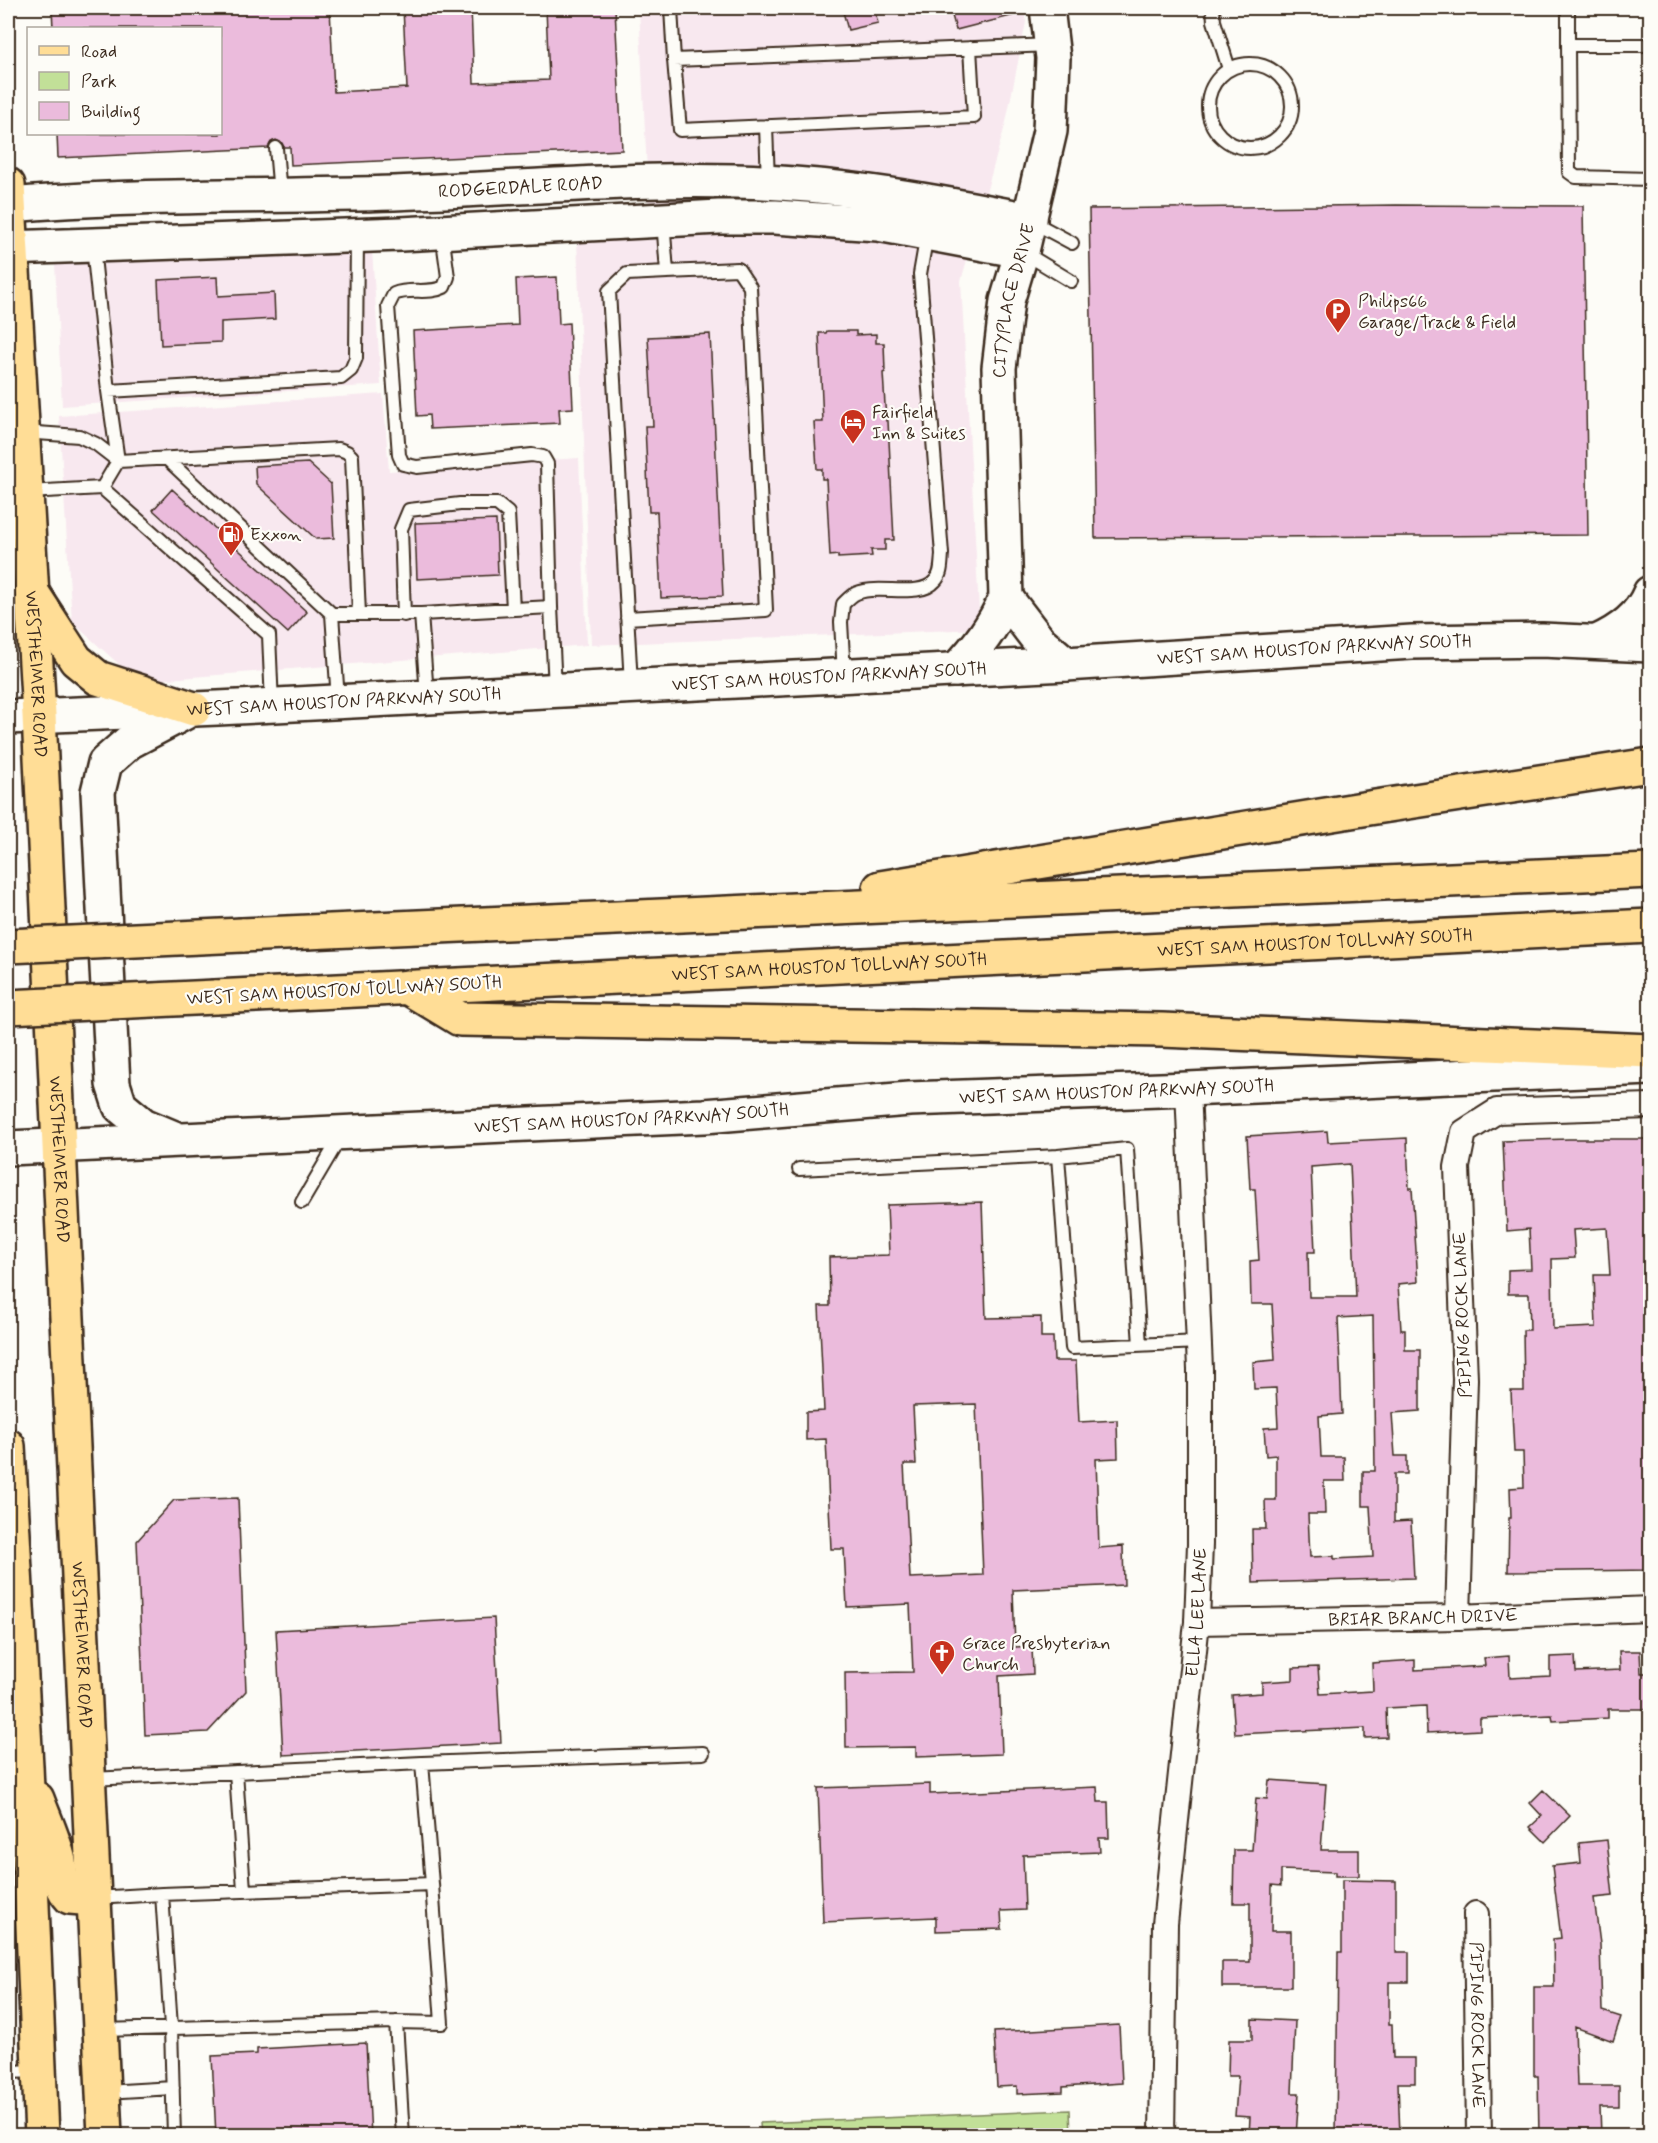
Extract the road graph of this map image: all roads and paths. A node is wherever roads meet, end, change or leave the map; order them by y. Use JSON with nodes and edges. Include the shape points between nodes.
{"nodes":[{"id":1,"x":671,"y":8,"type":"edge"},
{"id":2,"x":1047,"y":8,"type":"edge"},
{"id":3,"x":1213,"y":8,"type":"edge"},
{"id":4,"x":1568,"y":8,"type":"edge"},
{"id":5,"x":1052,"y":45,"type":"junction"},
{"id":6,"x":1568,"y":45,"type":"junction"},
{"id":7,"x":1650,"y":45,"type":"edge"},
{"id":8,"x":970,"y":48,"type":"junction"},
{"id":9,"x":674,"y":60,"type":"junction"},
{"id":10,"x":1229,"y":69,"type":"junction"},
{"id":11,"x":766,"y":126,"type":"junction"},
{"id":12,"x":276,"y":148,"type":"dead end"},
{"id":13,"x":1650,"y":179,"type":"edge"},
{"id":14,"x":662,"y":181,"type":"junction"},
{"id":15,"x":768,"y":183,"type":"junction"},
{"id":16,"x":356,"y":194,"type":"junction"},
{"id":17,"x":280,"y":196,"type":"junction"},
{"id":18,"x":8,"y":198,"type":"edge"},
{"id":19,"x":663,"y":219,"type":"junction"},
{"id":20,"x":442,"y":231,"type":"junction"},
{"id":21,"x":927,"y":233,"type":"junction"},
{"id":22,"x":357,"y":236,"type":"junction"},
{"id":23,"x":1026,"y":236,"type":"junction"},
{"id":24,"x":1072,"y":243,"type":"dead end"},
{"id":25,"x":93,"y":245,"type":"junction"},
{"id":26,"x":10,"y":248,"type":"edge"},
{"id":27,"x":667,"y":272,"type":"junction"},
{"id":28,"x":1071,"y":281,"type":"dead end"},
{"id":29,"x":108,"y":392,"type":"junction"},
{"id":30,"x":22,"y":432,"type":"junction"},
{"id":31,"x":167,"y":459,"type":"junction"},
{"id":32,"x":118,"y":461,"type":"junction"},
{"id":33,"x":102,"y":488,"type":"junction"},
{"id":34,"x":26,"y":492,"type":"junction"},
{"id":35,"x":31,"y":592,"type":"junction"},
{"id":36,"x":1650,"y":593,"type":"edge"},
{"id":37,"x":1006,"y":598,"type":"junction"},
{"id":38,"x":550,"y":607,"type":"junction"},
{"id":39,"x":513,"y":609,"type":"junction"},
{"id":40,"x":332,"y":614,"type":"junction"},
{"id":41,"x":359,"y":614,"type":"junction"},
{"id":42,"x":421,"y":614,"type":"junction"},
{"id":43,"x":404,"y":615,"type":"junction"},
{"id":44,"x":627,"y":618,"type":"junction"},
{"id":45,"x":1597,"y":642,"type":"junction"},
{"id":46,"x":1650,"y":645,"type":"edge"},
{"id":47,"x":1066,"y":664,"type":"junction"},
{"id":48,"x":956,"y":670,"type":"junction"},
{"id":49,"x":844,"y":675,"type":"junction"},
{"id":50,"x":631,"y":686,"type":"junction"},
{"id":51,"x":555,"y":690,"type":"junction"},
{"id":52,"x":428,"y":697,"type":"junction"},
{"id":53,"x":338,"y":702,"type":"junction"},
{"id":54,"x":272,"y":705,"type":"junction"},
{"id":55,"x":194,"y":709,"type":"junction"},
{"id":56,"x":23,"y":716,"type":"edge"},
{"id":57,"x":1650,"y":765,"type":"edge"},
{"id":58,"x":1650,"y":870,"type":"edge"},
{"id":59,"x":730,"y":913,"type":"junction"},
{"id":60,"x":1650,"y":926,"type":"edge"},
{"id":61,"x":8,"y":946,"type":"edge"},
{"id":62,"x":407,"y":987,"type":"junction"},
{"id":63,"x":8,"y":1007,"type":"edge"},
{"id":64,"x":1650,"y":1051,"type":"edge"},
{"id":65,"x":1650,"y":1068,"type":"edge"},
{"id":66,"x":1188,"y":1089,"type":"junction"},
{"id":67,"x":1650,"y":1106,"type":"edge"},
{"id":68,"x":344,"y":1132,"type":"junction"},
{"id":69,"x":180,"y":1140,"type":"junction"},
{"id":70,"x":60,"y":1146,"type":"junction"},
{"id":71,"x":8,"y":1148,"type":"edge"},
{"id":72,"x":1058,"y":1156,"type":"junction"},
{"id":73,"x":799,"y":1169,"type":"dead end"},
{"id":74,"x":302,"y":1202,"type":"dead end"},
{"id":75,"x":1199,"y":1342,"type":"junction"},
{"id":76,"x":1140,"y":1345,"type":"junction"},
{"id":77,"x":8,"y":1446,"type":"edge"},
{"id":78,"x":1650,"y":1609,"type":"edge"},
{"id":79,"x":1458,"y":1617,"type":"junction"},
{"id":80,"x":1197,"y":1622,"type":"junction"},
{"id":81,"x":15,"y":1705,"type":"edge"},
{"id":82,"x":703,"y":1753,"type":"dead end"},
{"id":83,"x":422,"y":1763,"type":"junction"},
{"id":84,"x":26,"y":1766,"type":"junction"},
{"id":85,"x":236,"y":1772,"type":"junction"},
{"id":86,"x":89,"y":1779,"type":"junction"},
{"id":87,"x":432,"y":1884,"type":"junction"},
{"id":88,"x":244,"y":1890,"type":"junction"},
{"id":89,"x":162,"y":1894,"type":"junction"},
{"id":90,"x":94,"y":1899,"type":"junction"},
{"id":91,"x":1476,"y":1914,"type":"dead end"},
{"id":92,"x":396,"y":2022,"type":"junction"},
{"id":93,"x":171,"y":2027,"type":"junction"},
{"id":94,"x":101,"y":2030,"type":"junction"},
{"id":95,"x":23,"y":2072,"type":"edge"},
{"id":96,"x":173,"y":2088,"type":"junction"},
{"id":97,"x":104,"y":2092,"type":"junction"},
{"id":98,"x":42,"y":2136,"type":"edge"},
{"id":99,"x":105,"y":2136,"type":"edge"},
{"id":100,"x":174,"y":2136,"type":"edge"},
{"id":101,"x":403,"y":2136,"type":"edge"},
{"id":102,"x":1162,"y":2136,"type":"edge"},
{"id":103,"x":1479,"y":2136,"type":"edge"}],
"edges":[{"from":1,"to":9,"type":"lane"},
{"from":2,"to":5,"type":"main road","name":"CITYPLACE DRIVE"},
{"from":3,"to":10,"type":"lane"},
{"from":4,"to":6,"type":"lane"},
{"from":5,"to":8,"type":"lane"},
{"from":5,"to":23,"type":"main road","name":"CITYPLACE DRIVE","via":[[1050,131]]},
{"from":6,"to":7,"type":"lane"},
{"from":6,"to":13,"type":"lane","via":[[1569,172],[1576,177]]},
{"from":8,"to":9,"type":"lane"},
{"from":8,"to":11,"type":"lane","via":[[974,117]]},
{"from":9,"to":11,"type":"lane","via":[[680,130]]},
{"from":10,"to":10,"type":"lane","via":[[1242,64],[1270,68],[1289,89],[1291,118],[1274,141],[1248,149],[1223,139],[1214,129],[1209,116],[1211,89]]},
{"from":11,"to":15,"type":"lane"},
{"from":12,"to":17,"type":"lane"},
{"from":14,"to":15,"type":"main road","name":"RODGERDALE ROAD"},
{"from":14,"to":16,"type":"main road","name":"RODGERDALE ROAD"},
{"from":14,"to":19,"type":"main road"},
{"from":15,"to":23,"type":"main road","name":"RODGERDALE ROAD","via":[[880,192]]},
{"from":16,"to":17,"type":"main road","name":"RODGERDALE ROAD"},
{"from":16,"to":22,"type":"main road"},
{"from":17,"to":18,"type":"main road","name":"RODGERDALE ROAD"},
{"from":18,"to":26,"type":"main road","name":"WESTHEIMER ROAD"},
{"from":19,"to":20,"type":"main road"},
{"from":19,"to":21,"type":"main road","via":[[775,217],[878,224]]},
{"from":19,"to":27,"type":"lane"},
{"from":20,"to":22,"type":"main road"},
{"from":20,"to":38,"type":"lane","via":[[448,278],[444,287],[435,291],[401,291],[394,294],[388,306],[399,455],[403,464],[417,467],[532,455],[543,458],[547,464]]},
{"from":21,"to":23,"type":"main road"},
{"from":21,"to":49,"type":"lane","via":[[920,274],[942,554],[940,572],[935,582],[925,588],[865,591],[843,604]]},
{"from":22,"to":25,"type":"main road"},
{"from":22,"to":29,"type":"lane","via":[[356,358],[351,370],[341,378]]},
{"from":23,"to":24,"type":"lane"},
{"from":23,"to":28,"type":"lane"},
{"from":23,"to":37,"type":"main road","name":"CITYPLACE DRIVE","via":[[1007,301],[999,368]]},
{"from":25,"to":26,"type":"main road"},
{"from":25,"to":29,"type":"lane"},
{"from":26,"to":30,"type":"main road","name":"WESTHEIMER ROAD"},
{"from":27,"to":44,"type":"lane","via":[[627,273],[609,291]]},
{"from":27,"to":44,"type":"lane","via":[[738,269],[750,286],[766,610]]},
{"from":29,"to":32,"type":"lane"},
{"from":30,"to":32,"type":"lane","via":[[79,436]]},
{"from":30,"to":34,"type":"main road","name":"WESTHEIMER ROAD"},
{"from":31,"to":32,"type":"lane"},
{"from":31,"to":40,"type":"lane"},
{"from":31,"to":41,"type":"lane","via":[[347,452],[352,457]]},
{"from":32,"to":33,"type":"lane"},
{"from":33,"to":34,"type":"lane"},
{"from":33,"to":54,"type":"lane","via":[[269,635]]},
{"from":34,"to":35,"type":"main road","name":"WESTHEIMER ROAD"},
{"from":35,"to":55,"type":"main road","via":[[76,660],[98,678]]},
{"from":35,"to":56,"type":"main road","name":"WESTHEIMER ROAD"},
{"from":36,"to":45,"type":"main road","via":[[1633,620]]},
{"from":37,"to":47,"type":"main road","via":[[1039,641]]},
{"from":37,"to":48,"type":"main road","name":"CITYPLACE DRIVE","via":[[980,644]]},
{"from":38,"to":39,"type":"lane"},
{"from":38,"to":51,"type":"lane"},
{"from":39,"to":42,"type":"lane"},
{"from":39,"to":43,"type":"lane","via":[[508,513],[497,504],[459,504],[410,510],[401,529]]},
{"from":40,"to":41,"type":"lane"},
{"from":40,"to":53,"type":"lane"},
{"from":41,"to":43,"type":"lane"},
{"from":42,"to":43,"type":"lane"},
{"from":42,"to":52,"type":"lane"},
{"from":44,"to":50,"type":"lane"},
{"from":45,"to":46,"type":"main road","name":"WEST SAM HOUSTON PARKWAY SOUTH"},
{"from":45,"to":47,"type":"main road","name":"WEST SAM HOUSTON PARKWAY SOUTH","via":[[1412,642]]},
{"from":47,"to":48,"type":"main road","name":"WEST SAM HOUSTON PARKWAY SOUTH"},
{"from":48,"to":49,"type":"main road","name":"WEST SAM HOUSTON PARKWAY SOUTH"},
{"from":49,"to":50,"type":"main road","name":"WEST SAM HOUSTON PARKWAY SOUTH"},
{"from":50,"to":51,"type":"main road","name":"WEST SAM HOUSTON PARKWAY SOUTH"},
{"from":51,"to":52,"type":"main road","name":"WEST SAM HOUSTON PARKWAY SOUTH"},
{"from":52,"to":53,"type":"main road","name":"WEST SAM HOUSTON PARKWAY SOUTH"},
{"from":53,"to":54,"type":"main road","name":"WEST SAM HOUSTON PARKWAY SOUTH"},
{"from":54,"to":55,"type":"main road","name":"WEST SAM HOUSTON PARKWAY SOUTH"},
{"from":55,"to":56,"type":"main road","name":"WEST SAM HOUSTON PARKWAY SOUTH"},
{"from":55,"to":69,"type":"main road","via":[[129,742],[105,763],[98,792],[113,1084],[120,1106],[135,1119]]},
{"from":56,"to":70,"type":"main road","name":"WESTHEIMER ROAD"},
{"from":57,"to":59,"type":"main road"},
{"from":58,"to":59,"type":"main road"},
{"from":59,"to":61,"type":"main road","bridge":true},
{"from":60,"to":62,"type":"main road","name":"WEST SAM HOUSTON TOLLWAY SOUTH"},
{"from":62,"to":63,"type":"main road","name":"WEST SAM HOUSTON TOLLWAY SOUTH","bridge":true},
{"from":62,"to":64,"type":"main road","via":[[460,1019],[1162,1030]]},
{"from":65,"to":66,"type":"main road","name":"WEST SAM HOUSTON PARKWAY SOUTH"},
{"from":66,"to":68,"type":"main road","name":"WEST SAM HOUSTON PARKWAY SOUTH","via":[[909,1099],[704,1116]]},
{"from":66,"to":75,"type":"street","name":"ELLA LEE LANE"},
{"from":67,"to":79,"type":"street","name":"PIPING ROCK LANE","via":[[1497,1112],[1464,1132],[1457,1167],[1465,1379]]},
{"from":68,"to":69,"type":"main road","name":"WEST SAM HOUSTON PARKWAY SOUTH"},
{"from":68,"to":74,"type":"lane"},
{"from":69,"to":70,"type":"main road","name":"WEST SAM HOUSTON PARKWAY SOUTH"},
{"from":70,"to":71,"type":"main road","name":"WEST SAM HOUSTON PARKWAY SOUTH"},
{"from":70,"to":86,"type":"main road","name":"WESTHEIMER ROAD"},
{"from":72,"to":73,"type":"lane"},
{"from":72,"to":76,"type":"lane","via":[[1072,1348]]},
{"from":72,"to":76,"type":"lane","via":[[1128,1149]]},
{"from":75,"to":76,"type":"lane"},
{"from":75,"to":80,"type":"street","name":"ELLA LEE LANE"},
{"from":77,"to":81,"type":"main road"},
{"from":78,"to":79,"type":"street","name":"BRIAR BRANCH DRIVE"},
{"from":79,"to":80,"type":"street","name":"BRIAR BRANCH DRIVE"},
{"from":80,"to":102,"type":"street","name":"ELLA LEE LANE","via":[[1165,1924]]},
{"from":81,"to":84,"type":"main road"},
{"from":82,"to":83,"type":"lane"},
{"from":83,"to":85,"type":"lane"},
{"from":83,"to":87,"type":"lane"},
{"from":84,"to":90,"type":"main road","via":[[58,1858],[64,1891],[70,1897]]},
{"from":84,"to":95,"type":"main road"},
{"from":85,"to":86,"type":"lane"},
{"from":85,"to":88,"type":"lane"},
{"from":86,"to":90,"type":"main road","name":"WESTHEIMER ROAD"},
{"from":87,"to":88,"type":"lane"},
{"from":87,"to":92,"type":"lane","via":[[442,2023]]},
{"from":88,"to":89,"type":"lane"},
{"from":89,"to":90,"type":"lane"},
{"from":89,"to":93,"type":"lane"},
{"from":90,"to":94,"type":"main road","name":"WESTHEIMER ROAD"},
{"from":91,"to":103,"type":"street","name":"PIPING ROCK LANE"},
{"from":92,"to":93,"type":"lane"},
{"from":92,"to":101,"type":"lane"},
{"from":93,"to":94,"type":"lane"},
{"from":93,"to":96,"type":"lane"},
{"from":94,"to":97,"type":"main road","name":"WESTHEIMER ROAD"},
{"from":95,"to":98,"type":"main road"},
{"from":96,"to":97,"type":"lane"},
{"from":96,"to":100,"type":"lane"},
{"from":97,"to":99,"type":"main road","name":"WESTHEIMER ROAD"}]}
